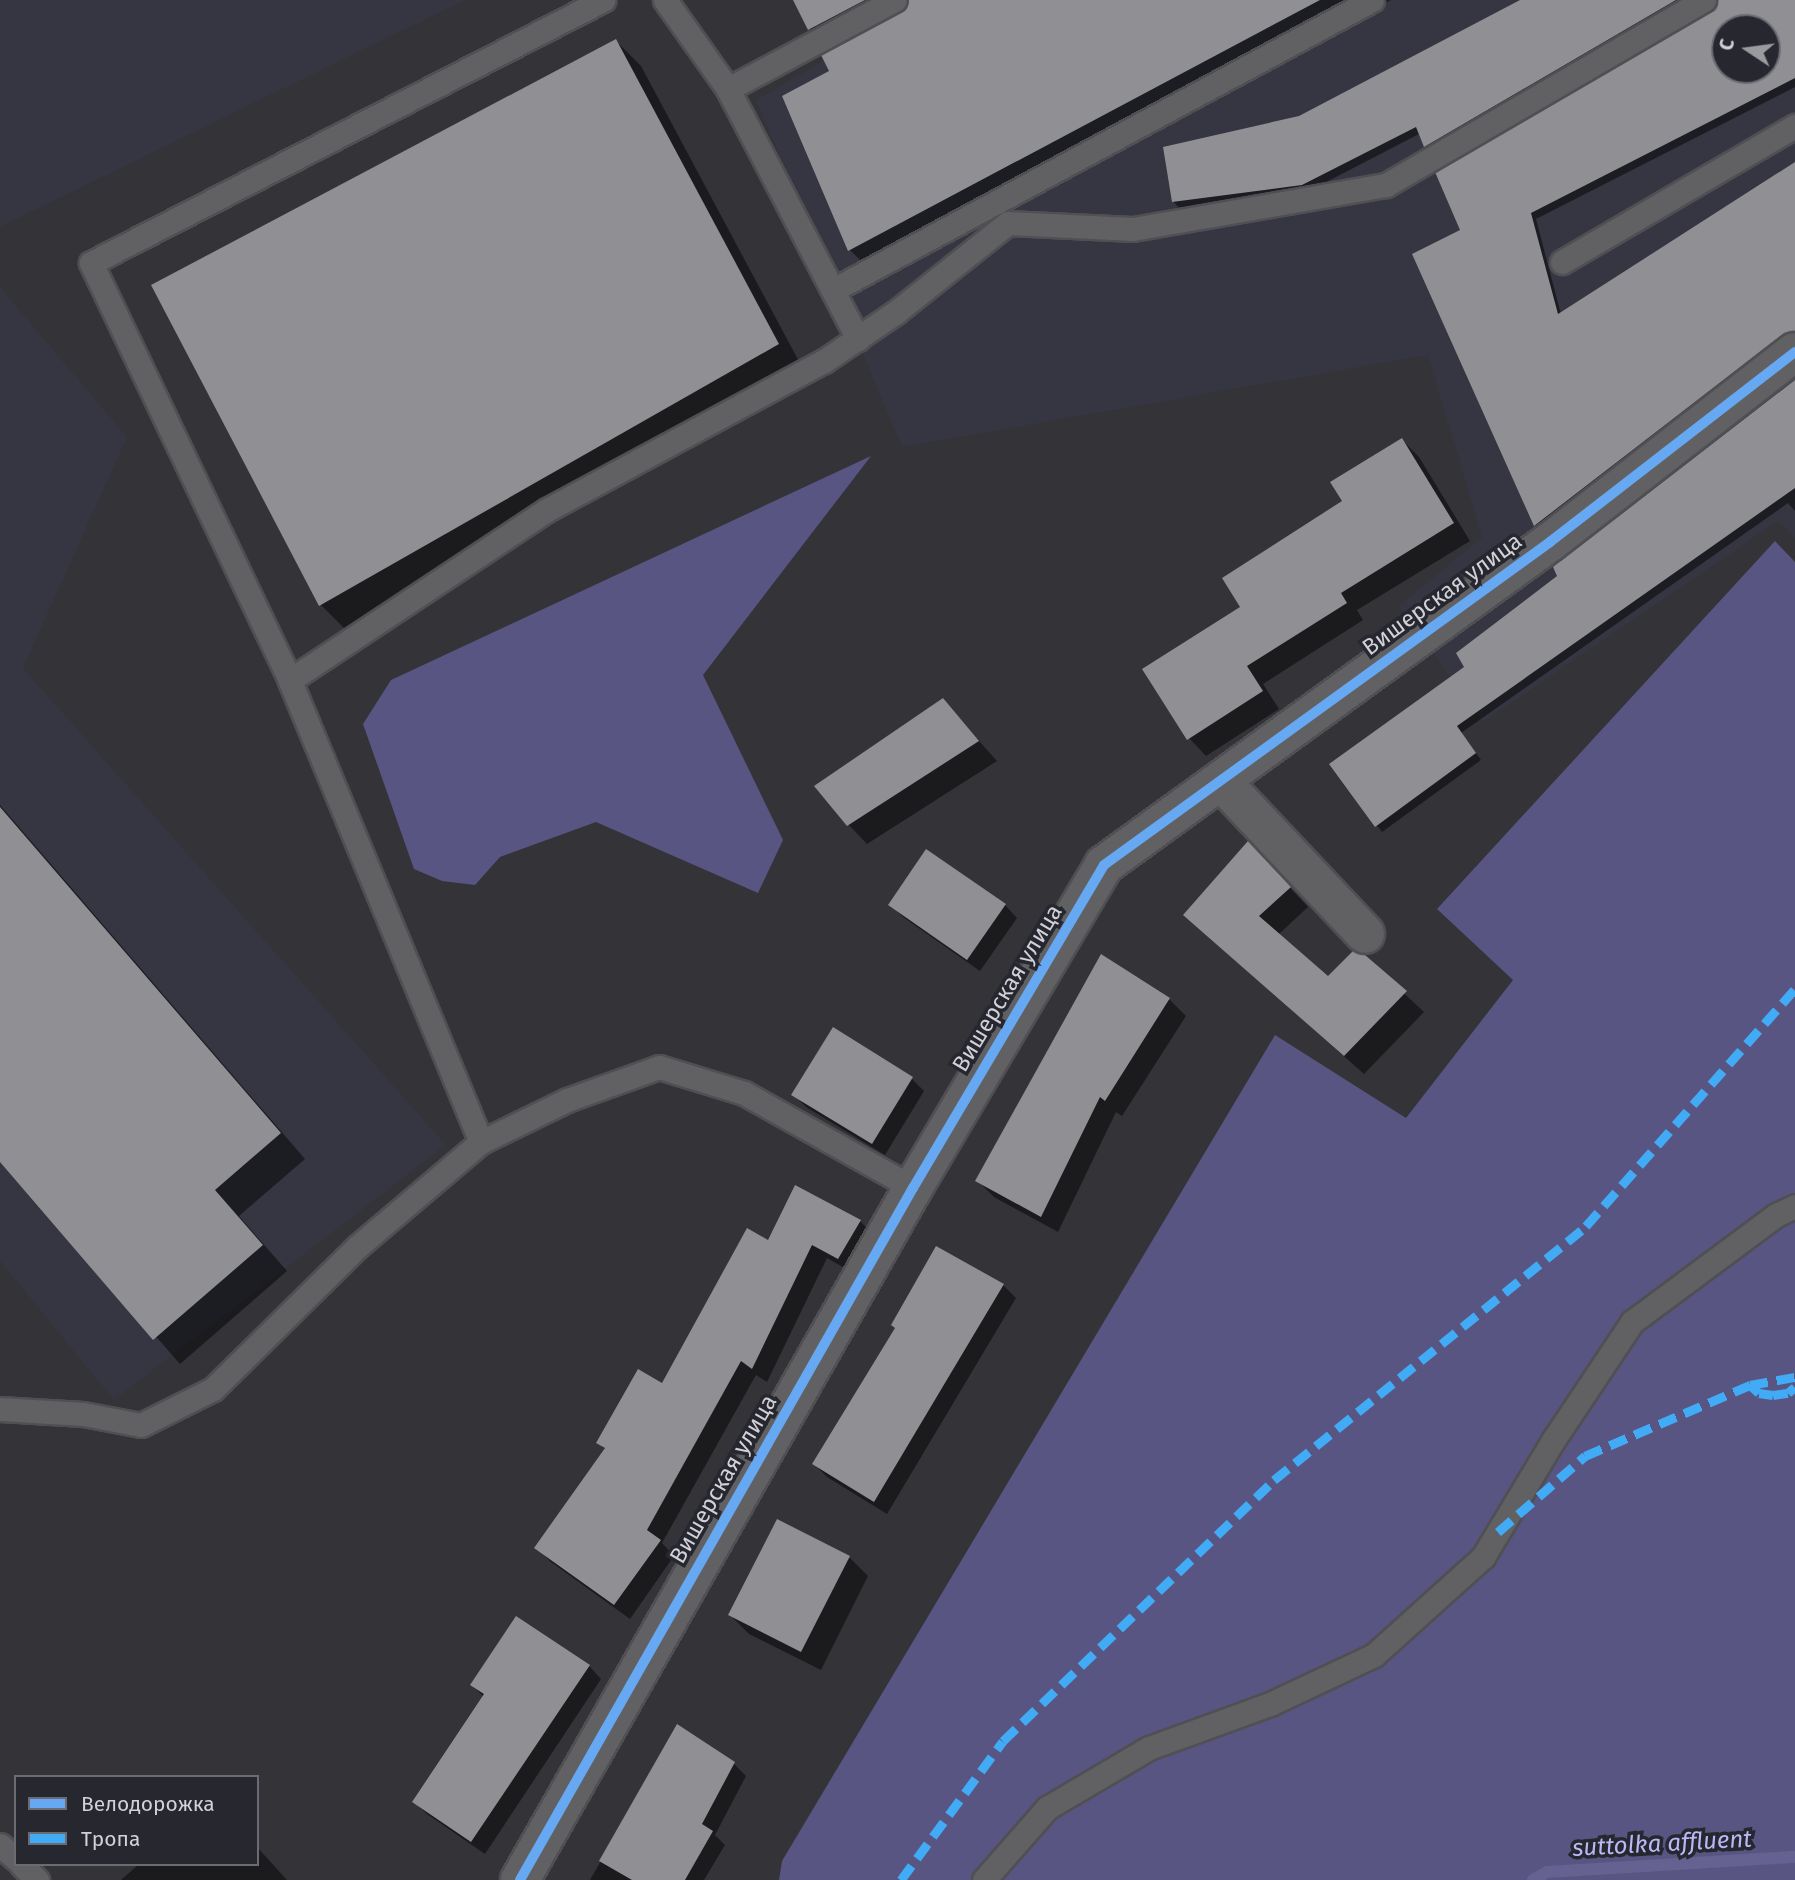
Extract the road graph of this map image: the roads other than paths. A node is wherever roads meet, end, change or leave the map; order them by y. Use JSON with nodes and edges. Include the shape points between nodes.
{"nodes":[{"id":1,"x":603,"y":0,"type":"edge"},
{"id":2,"x":665,"y":0,"type":"edge"},
{"id":3,"x":895,"y":0,"type":"edge"},
{"id":4,"x":1371,"y":0,"type":"edge"},
{"id":5,"x":1704,"y":0,"type":"edge"},
{"id":6,"x":729,"y":89,"type":"junction"},
{"id":7,"x":1795,"y":126,"type":"edge"},
{"id":8,"x":1562,"y":262,"type":"dead end"},
{"id":9,"x":833,"y":290,"type":"junction"},
{"id":10,"x":858,"y":339,"type":"junction"},
{"id":11,"x":1795,"y":352,"type":"edge"},
{"id":12,"x":290,"y":680,"type":"junction"},
{"id":13,"x":1221,"y":781,"type":"junction"},
{"id":14,"x":1366,"y":934,"type":"dead end"},
{"id":15,"x":481,"y":1142,"type":"junction"},
{"id":16,"x":913,"y":1188,"type":"junction"},
{"id":17,"x":1795,"y":1206,"type":"edge"},
{"id":18,"x":0,"y":1409,"type":"edge"},
{"id":19,"x":0,"y":1844,"type":"edge"},
{"id":20,"x":14,"y":1858,"type":"edge"},
{"id":21,"x":23,"y":1866,"type":"edge"},
{"id":22,"x":37,"y":1880,"type":"edge"},
{"id":23,"x":520,"y":1880,"type":"edge"},
{"id":24,"x":984,"y":1880,"type":"edge"}],
"edges":[{"from":1,"to":12,"type":"lane","via":[[91,263]]},
{"from":2,"to":6,"type":"lane"},
{"from":3,"to":6,"type":"lane"},
{"from":4,"to":9,"type":"lane"},
{"from":5,"to":10,"type":"lane","via":[[1386,185],[1133,229],[1008,223]]},
{"from":6,"to":9,"type":"lane"},
{"from":7,"to":8,"type":"lane"},
{"from":9,"to":10,"type":"lane"},
{"from":10,"to":12,"type":"lane","via":[[547,510]]},
{"from":11,"to":13,"type":"street","name":"Вишерская улица","via":[[1550,542]]},
{"from":12,"to":15,"type":"lane"},
{"from":13,"to":14,"type":"street"},
{"from":13,"to":16,"type":"street","name":"Вишерская улица","via":[[1104,865]]},
{"from":15,"to":16,"type":"lane","via":[[567,1100],[659,1067],[744,1093]]},
{"from":15,"to":18,"type":"lane","via":[[357,1247],[212,1389],[141,1425],[83,1414]]},
{"from":16,"to":23,"type":"street","name":"Вишерская улица"},
{"from":17,"to":24,"type":"lane","via":[[1776,1215],[1632,1322],[1554,1438],[1483,1557],[1374,1655],[1270,1704],[1149,1748],[1047,1808]]},
{"from":19,"to":20,"type":"lane"},
{"from":21,"to":22,"type":"lane"}]}
